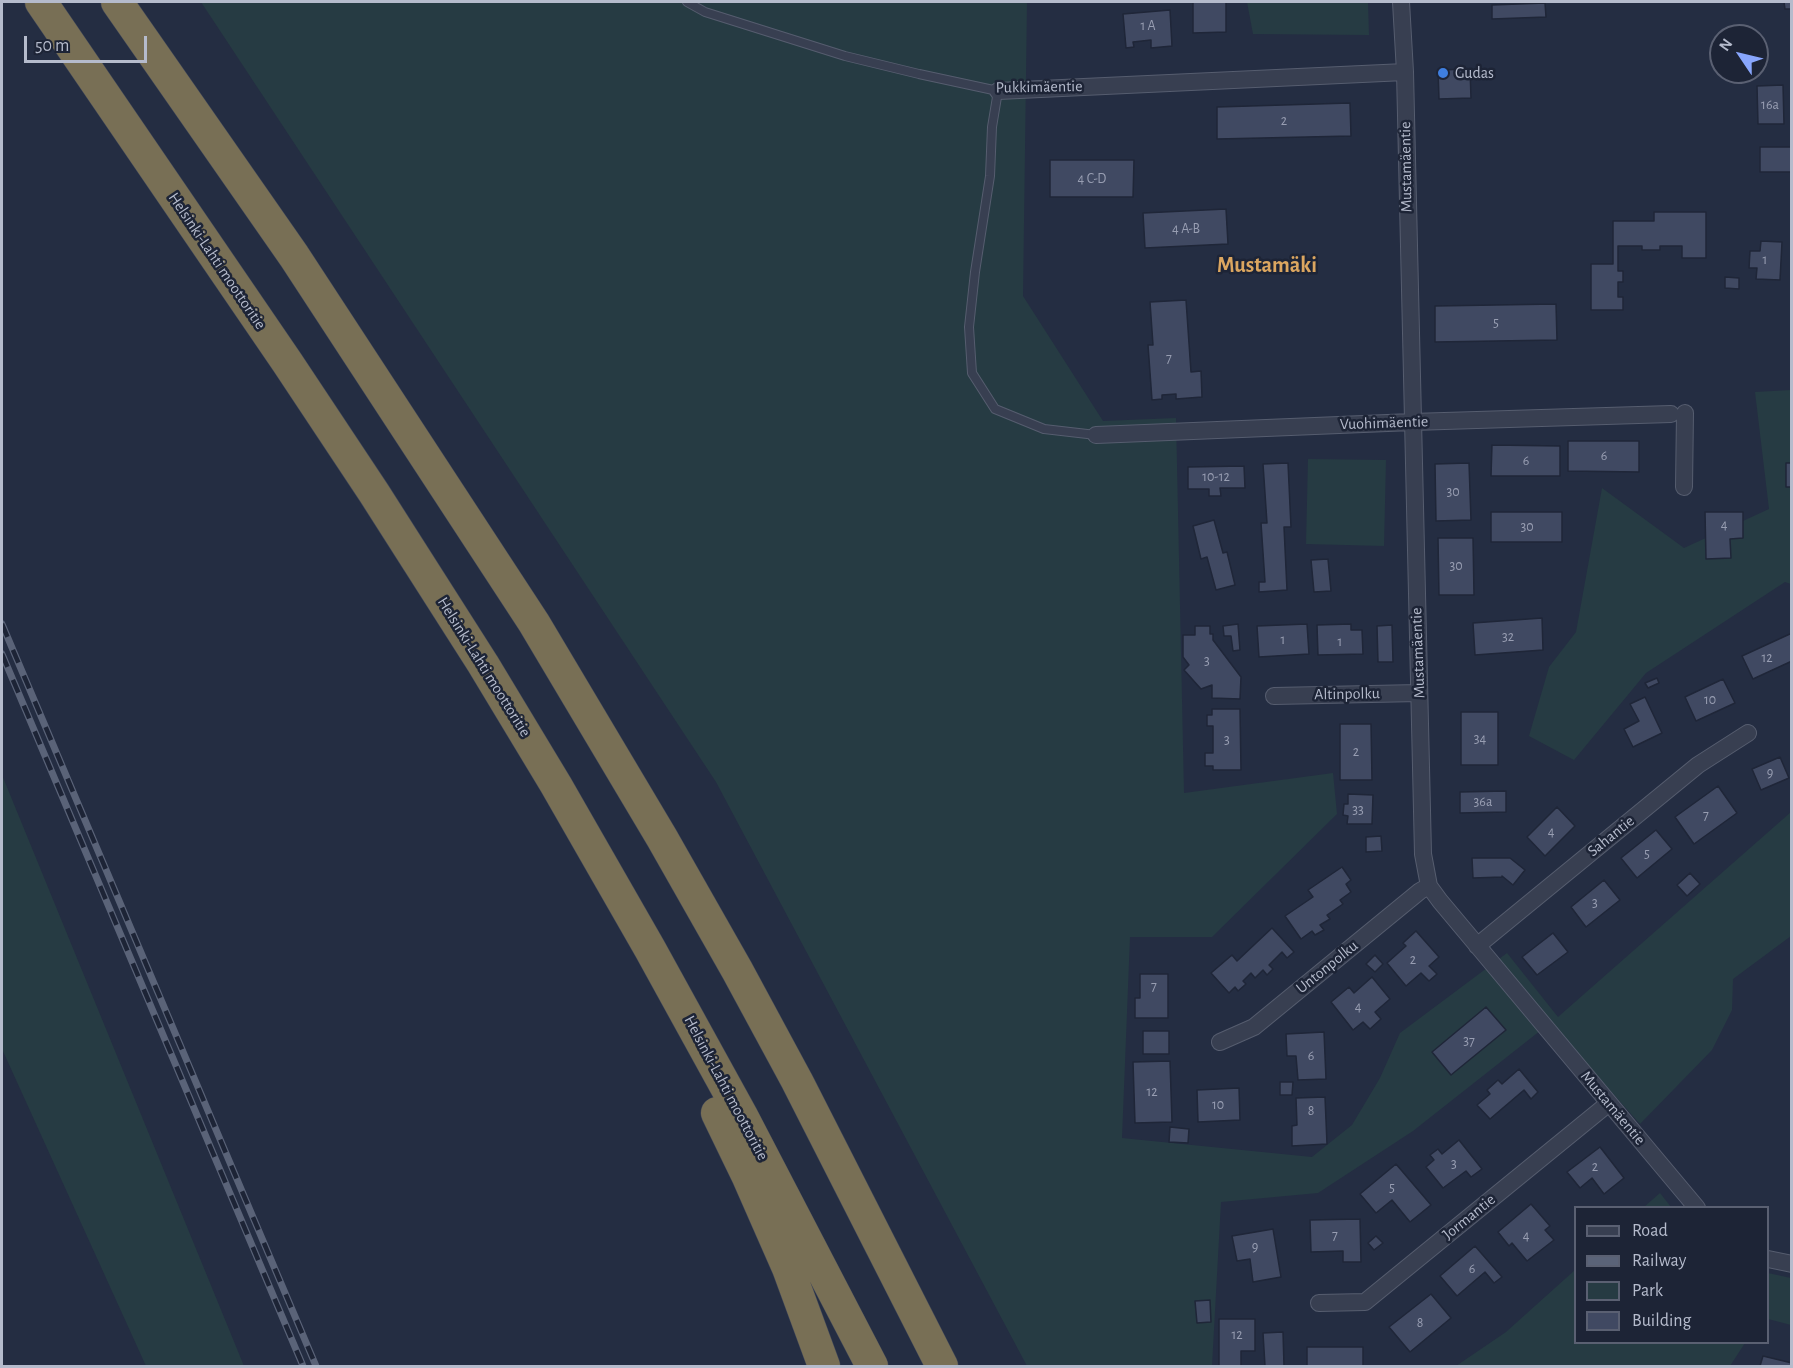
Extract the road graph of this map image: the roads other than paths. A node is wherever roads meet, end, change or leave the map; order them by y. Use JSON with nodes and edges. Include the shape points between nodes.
{"nodes":[{"id":1,"x":40,"y":2,"type":"edge"},
{"id":2,"x":117,"y":2,"type":"edge"},
{"id":3,"x":687,"y":2,"type":"edge"},
{"id":4,"x":1401,"y":2,"type":"edge"},
{"id":5,"x":1405,"y":72,"type":"junction"},
{"id":6,"x":998,"y":91,"type":"junction"},
{"id":7,"x":1412,"y":422,"type":"junction"},
{"id":8,"x":1096,"y":435,"type":"joint"},
{"id":9,"x":1684,"y":487,"type":"dead end"},
{"id":10,"x":1419,"y":693,"type":"junction"},
{"id":11,"x":1274,"y":696,"type":"dead end"},
{"id":12,"x":1748,"y":733,"type":"dead end"},
{"id":13,"x":1429,"y":886,"type":"junction"},
{"id":14,"x":1477,"y":946,"type":"junction"},
{"id":15,"x":650,"y":949,"type":"junction"},
{"id":16,"x":1220,"y":1042,"type":"dead end"},
{"id":17,"x":798,"y":1081,"type":"junction"},
{"id":18,"x":1609,"y":1103,"type":"junction"},
{"id":19,"x":1695,"y":1206,"type":"edge"},
{"id":20,"x":1769,"y":1259,"type":"edge"},
{"id":21,"x":1791,"y":1264,"type":"edge"},
{"id":22,"x":1319,"y":1303,"type":"dead end"},
{"id":23,"x":824,"y":1366,"type":"edge"},
{"id":24,"x":872,"y":1366,"type":"edge"},
{"id":25,"x":942,"y":1366,"type":"edge"},
{"id":26,"x":963,"y":1366,"type":"edge"}],
"edges":[{"from":1,"to":15,"type":"highway","name":"Helsinki-Lahti moottoritie","via":[[374,493],[483,664]]},
{"from":2,"to":17,"type":"highway","via":[[294,256],[534,623],[662,838]]},
{"from":3,"to":6,"type":"lane","name":"Pukkimäentie","via":[[705,12],[845,57]]},
{"from":4,"to":5,"type":"street","name":"Mustamäentie"},
{"from":5,"to":6,"type":"street","name":"Pukkimäentie"},
{"from":5,"to":7,"type":"street","name":"Mustamäentie"},
{"from":6,"to":8,"type":"lane","via":[[969,327],[972,373],[994,409],[1044,429]]},
{"from":7,"to":8,"type":"street","name":"Vuohimäentie"},
{"from":7,"to":9,"type":"street","name":"Vuohimäentie","via":[[1678,413]]},
{"from":7,"to":10,"type":"street","name":"Mustamäentie"},
{"from":10,"to":11,"type":"street","name":"Altinpolku"},
{"from":10,"to":13,"type":"street","name":"Mustamäentie","via":[[1423,854]]},
{"from":12,"to":14,"type":"street","name":"Sahantie","via":[[1698,765]]},
{"from":13,"to":14,"type":"street","name":"Mustamäentie"},
{"from":13,"to":16,"type":"street","name":"Untonpolku","via":[[1254,1027]]},
{"from":14,"to":18,"type":"street","name":"Mustamäentie"},
{"from":15,"to":23,"type":"highway","via":[[667,1014],[748,1177],[788,1268]]},
{"from":15,"to":24,"type":"highway","name":"Helsinki-Lahti moottoritie"},
{"from":17,"to":25,"type":"highway"},
{"from":17,"to":26,"type":"highway"},
{"from":18,"to":19,"type":"street","name":"Mustamäentie"},
{"from":18,"to":22,"type":"street","name":"Jormantie","via":[[1365,1302]]},
{"from":20,"to":21,"type":"street"}]}
